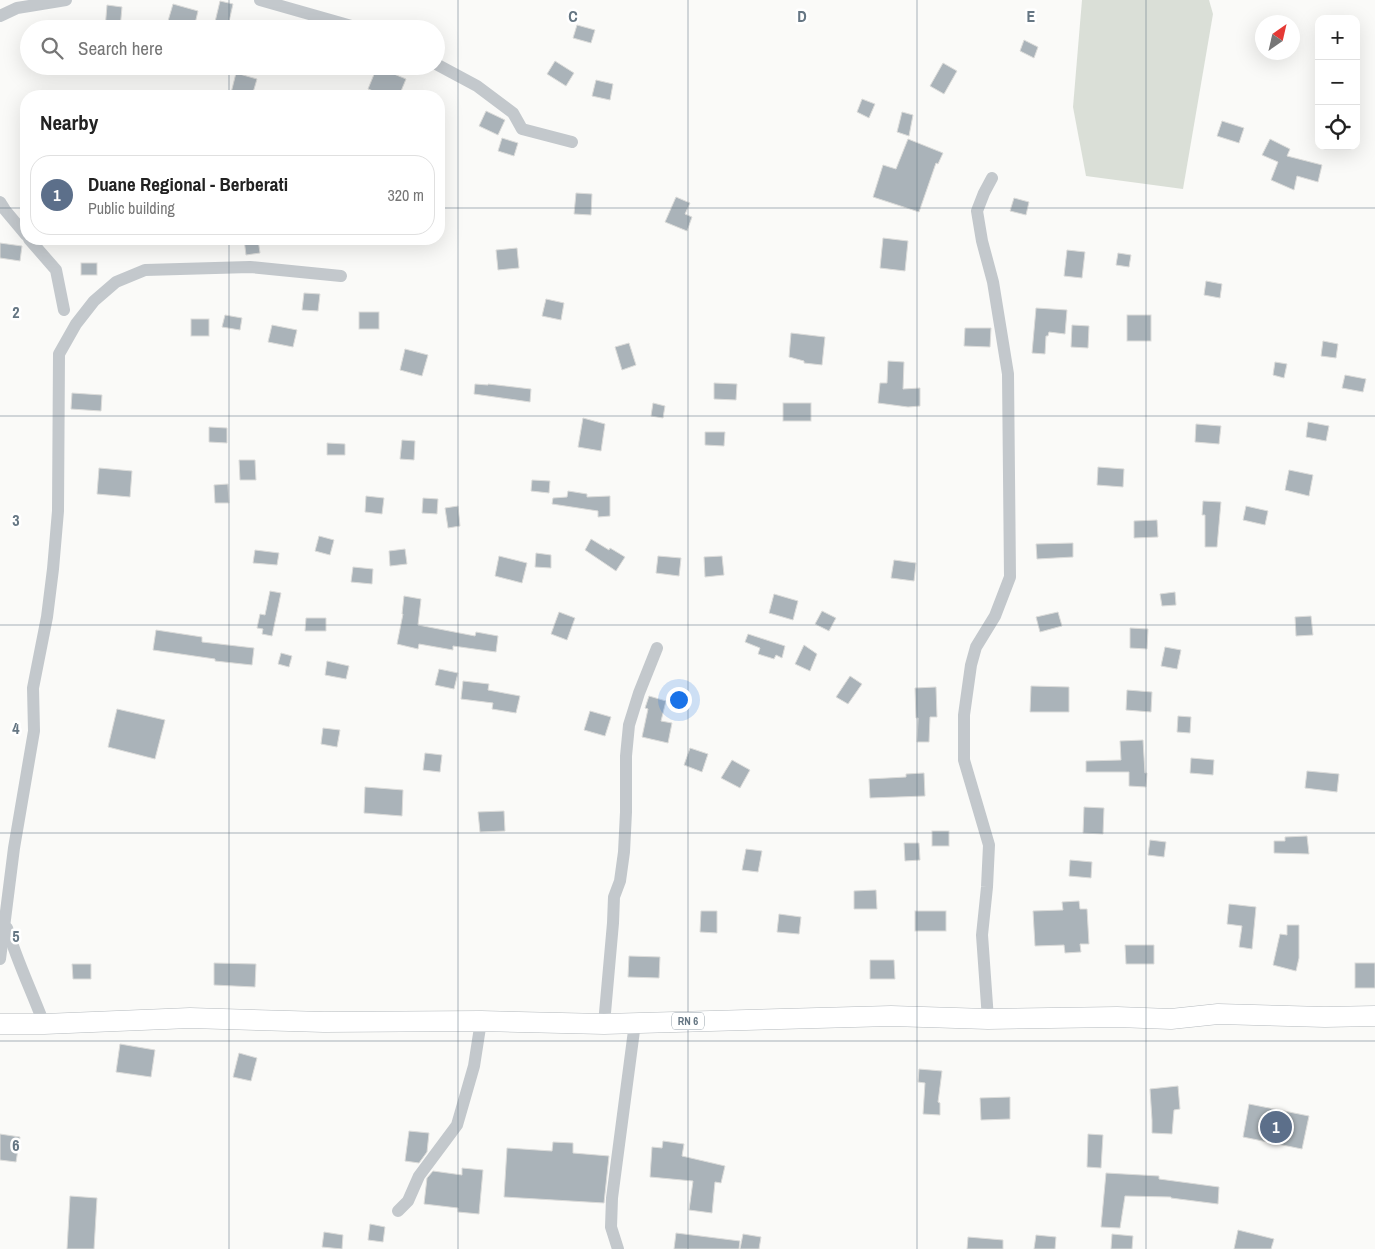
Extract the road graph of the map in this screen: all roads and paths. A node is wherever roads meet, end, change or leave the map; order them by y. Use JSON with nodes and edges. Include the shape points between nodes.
{"nodes":[{"id":1,"x":66,"y":0,"type":"edge"},
{"id":2,"x":260,"y":0,"type":"edge"},
{"id":3,"x":0,"y":16,"type":"edge"},
{"id":4,"x":330,"y":20,"type":"edge"},
{"id":5,"x":445,"y":69,"type":"edge"},
{"id":6,"x":572,"y":142,"type":"dead end"},
{"id":7,"x":992,"y":178,"type":"dead end"},
{"id":8,"x":0,"y":202,"type":"edge"},
{"id":9,"x":20,"y":228,"type":"edge"},
{"id":10,"x":34,"y":245,"type":"edge"},
{"id":11,"x":341,"y":276,"type":"dead end"},
{"id":12,"x":64,"y":310,"type":"dead end"},
{"id":13,"x":657,"y":648,"type":"dead end"},
{"id":14,"x":5,"y":923,"type":"junction"},
{"id":15,"x":0,"y":959,"type":"edge"},
{"id":16,"x":1375,"y":1016,"type":"edge"},
{"id":17,"x":988,"y":1019,"type":"junction"},
{"id":18,"x":481,"y":1021,"type":"junction"},
{"id":19,"x":635,"y":1023,"type":"junction"},
{"id":20,"x":0,"y":1024,"type":"edge"},
{"id":21,"x":44,"y":1024,"type":"junction"},
{"id":22,"x":604,"y":1024,"type":"junction"},
{"id":23,"x":398,"y":1211,"type":"dead end"},
{"id":24,"x":618,"y":1249,"type":"edge"}],
"edges":[{"from":1,"to":3,"type":"street","via":[[17,8]]},
{"from":2,"to":4,"type":"street"},
{"from":5,"to":6,"type":"street","via":[[477,86],[513,113],[522,129]]},
{"from":7,"to":17,"type":"street","via":[[977,211],[1008,374],[1010,578],[995,616],[976,647],[964,715],[964,760],[989,844],[982,934]]},
{"from":8,"to":9,"type":"street"},
{"from":10,"to":12,"type":"street","via":[[56,270]]},
{"from":11,"to":14,"type":"street","via":[[250,267],[145,270],[116,282],[94,301],[59,354],[58,511],[47,617],[33,688],[34,731]]},
{"from":13,"to":22,"type":"street","via":[[629,725],[624,852],[614,897]]},
{"from":14,"to":15,"type":"street"},
{"from":14,"to":21,"type":"street"},
{"from":16,"to":17,"type":"main road","number":"RN 6","via":[[1218,1014],[1171,1019],[1117,1016]]},
{"from":17,"to":19,"type":"main road","number":"RN 6","via":[[890,1016]]},
{"from":18,"to":21,"type":"main road","number":"RN 6","via":[[324,1022],[190,1018]]},
{"from":18,"to":22,"type":"main road","number":"RN 6"},
{"from":18,"to":23,"type":"street","via":[[474,1066],[458,1125],[419,1176],[408,1201]]},
{"from":19,"to":22,"type":"main road","number":"RN 6"},
{"from":19,"to":24,"type":"street","via":[[612,1198],[611,1227]]},
{"from":20,"to":21,"type":"main road","number":"RN 6"}]}
